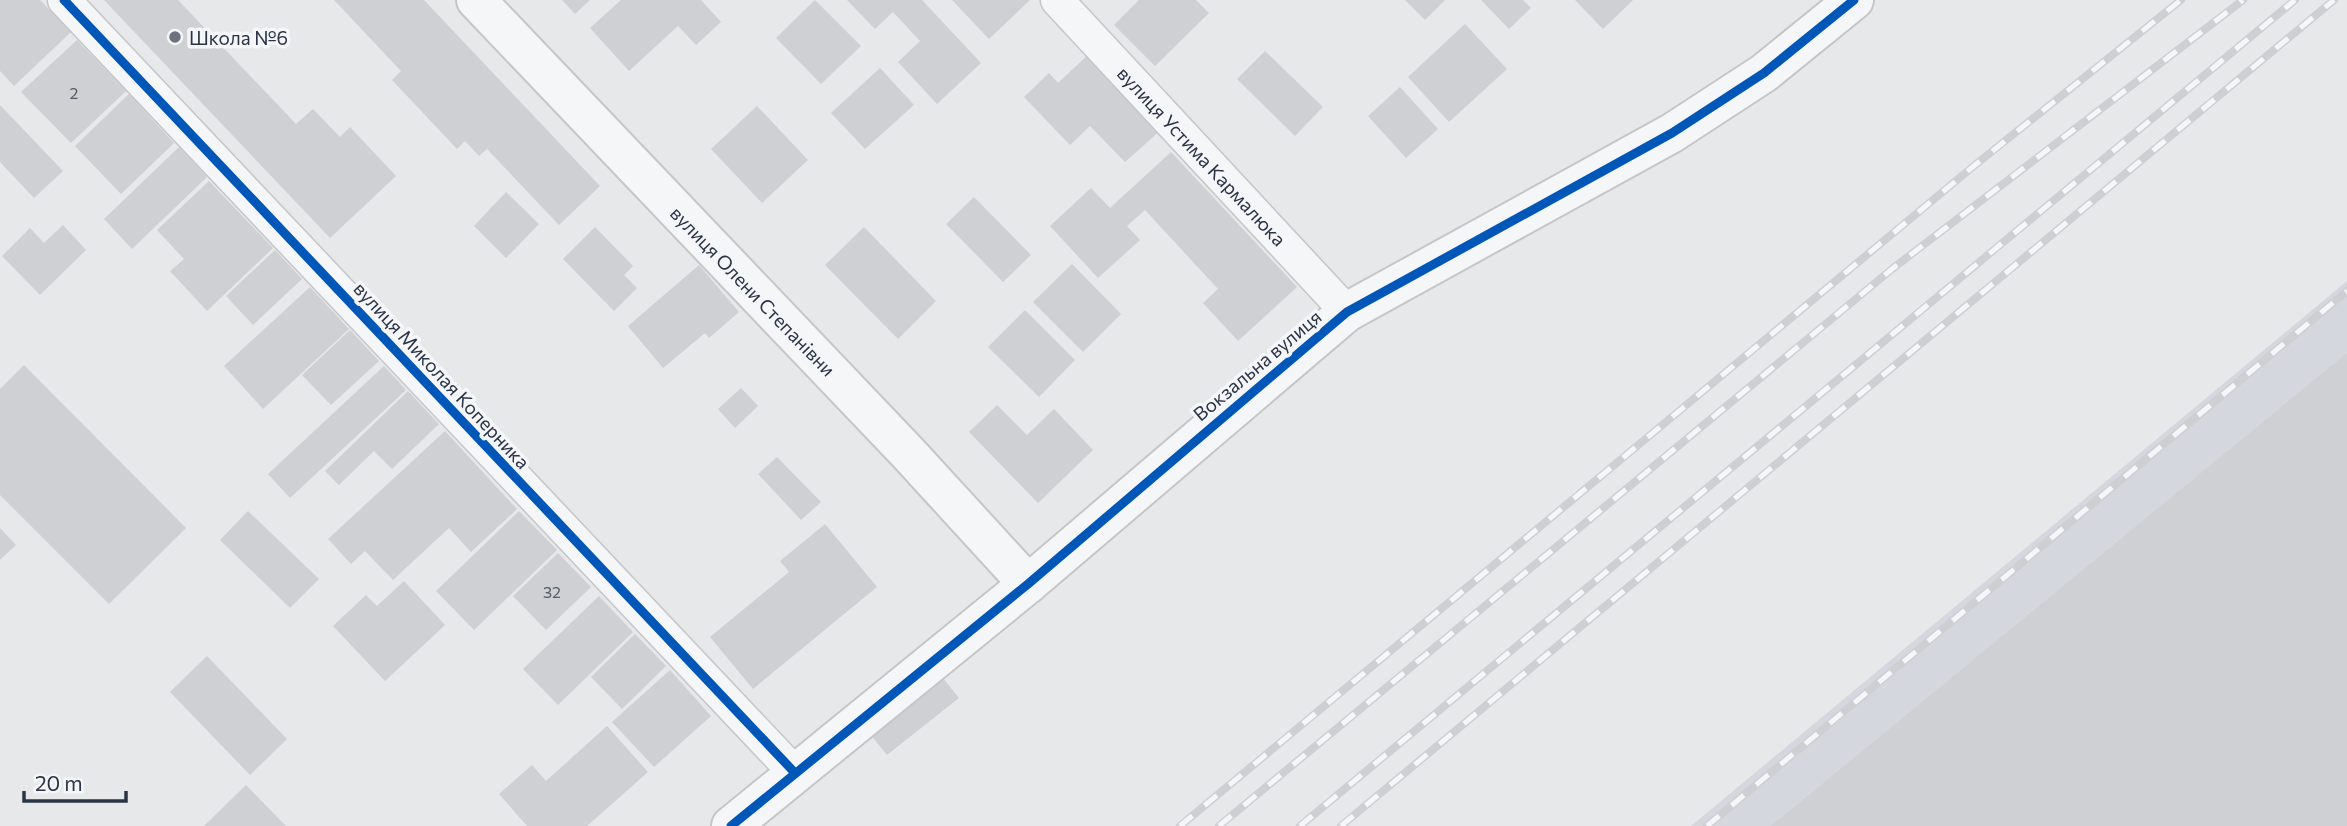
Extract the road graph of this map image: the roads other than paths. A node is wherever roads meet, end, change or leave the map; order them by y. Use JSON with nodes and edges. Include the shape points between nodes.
{"nodes":[{"id":1,"x":64,"y":0,"type":"edge"},
{"id":2,"x":477,"y":0,"type":"edge"},
{"id":3,"x":1057,"y":0,"type":"edge"},
{"id":4,"x":1854,"y":0,"type":"edge"},
{"id":5,"x":1347,"y":312,"type":"junction"},
{"id":6,"x":1028,"y":583,"type":"junction"},
{"id":7,"x":795,"y":773,"type":"junction"},
{"id":8,"x":731,"y":826,"type":"edge"}],
"edges":[{"from":1,"to":7,"type":"street","name":"вулиця Миколая Коперника"},
{"from":2,"to":6,"type":"street","name":"вулиця Олени Степанівни"},
{"from":3,"to":5,"type":"street","name":"вулиця Устима Кармалюка"},
{"from":4,"to":5,"type":"street","name":"Вокзальна вулиця","via":[[1764,74],[1672,133]]},
{"from":5,"to":6,"type":"street","name":"Вокзальна вулиця"},
{"from":6,"to":7,"type":"street","name":"Вокзальна вулиця"},
{"from":7,"to":8,"type":"street","name":"Вокзальна вулиця"}]}
